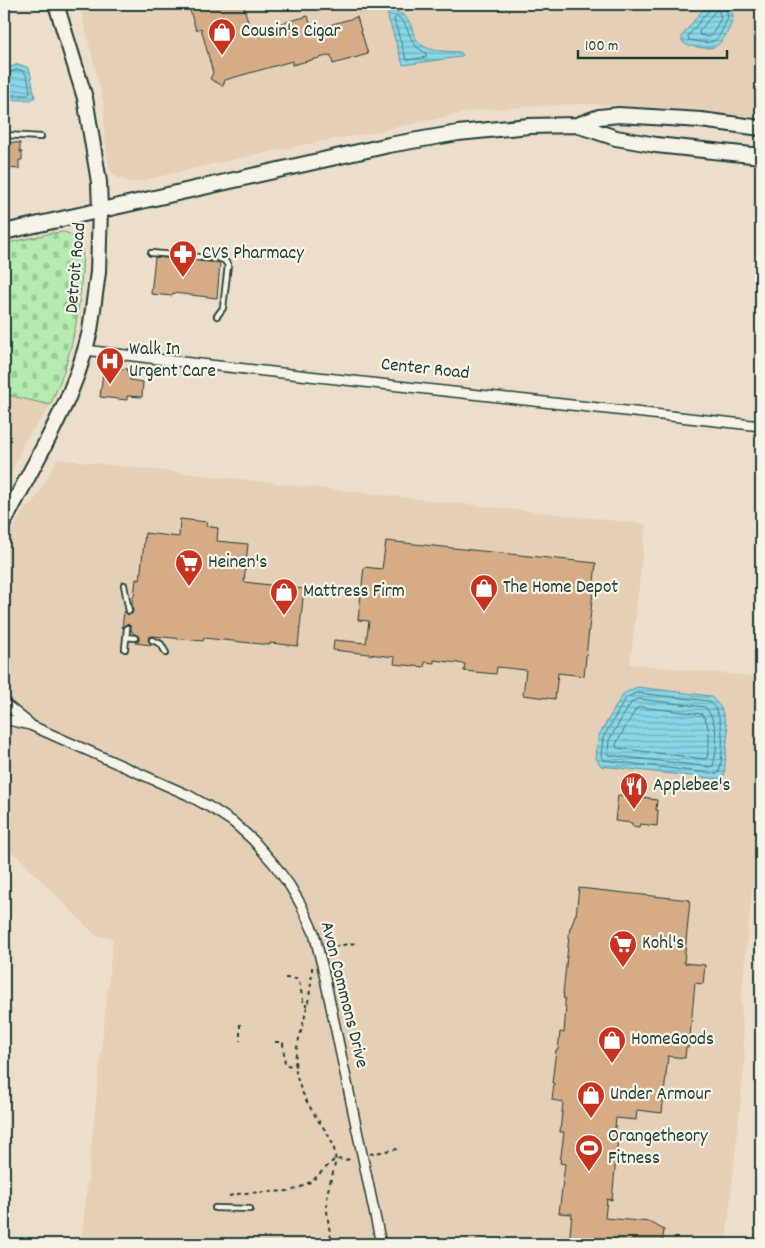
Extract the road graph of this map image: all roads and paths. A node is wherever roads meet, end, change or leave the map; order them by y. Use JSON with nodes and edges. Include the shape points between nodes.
{"nodes":[{"id":1,"x":56,"y":4,"type":"edge"},
{"id":2,"x":577,"y":125,"type":"junction"},
{"id":3,"x":761,"y":128,"type":"edge"},
{"id":4,"x":5,"y":135,"type":"edge"},
{"id":5,"x":41,"y":136,"type":"dead end"},
{"id":6,"x":761,"y":156,"type":"edge"},
{"id":7,"x":100,"y":210,"type":"junction"},
{"id":8,"x":4,"y":232,"type":"edge"},
{"id":9,"x":151,"y":253,"type":"dead end"},
{"id":10,"x":210,"y":258,"type":"dead end"},
{"id":11,"x":218,"y":258,"type":"dead end"},
{"id":12,"x":217,"y":316,"type":"dead end"},
{"id":13,"x":85,"y":350,"type":"junction"},
{"id":14,"x":761,"y":426,"type":"edge"},
{"id":15,"x":4,"y":522,"type":"edge"},
{"id":16,"x":124,"y":585,"type":"dead end"},
{"id":17,"x":129,"y":611,"type":"dead end"},
{"id":18,"x":127,"y":628,"type":"dead end"},
{"id":19,"x":126,"y":637,"type":"junction"},
{"id":20,"x":135,"y":638,"type":"dead end"},
{"id":21,"x":152,"y":640,"type":"dead end"},
{"id":22,"x":125,"y":649,"type":"dead end"},
{"id":23,"x":166,"y":653,"type":"dead end"},
{"id":24,"x":4,"y":704,"type":"edge"},
{"id":25,"x":4,"y":719,"type":"edge"},
{"id":26,"x":30,"y":724,"type":"junction"},
{"id":27,"x":357,"y":943,"type":"dead end"},
{"id":28,"x":318,"y":951,"type":"junction"},
{"id":29,"x":312,"y":968,"type":"dead end"},
{"id":30,"x":285,"y":978,"type":"dead end"},
{"id":31,"x":307,"y":1005,"type":"junction"},
{"id":32,"x":240,"y":1024,"type":"dead end"},
{"id":33,"x":240,"y":1041,"type":"dead end"},
{"id":34,"x":275,"y":1042,"type":"dead end"},
{"id":35,"x":296,"y":1066,"type":"junction"},
{"id":36,"x":397,"y":1149,"type":"dead end"},
{"id":37,"x":362,"y":1156,"type":"junction"},
{"id":38,"x":335,"y":1159,"type":"junction"},
{"id":39,"x":229,"y":1196,"type":"dead end"},
{"id":40,"x":215,"y":1208,"type":"dead end"},
{"id":41,"x":250,"y":1209,"type":"dead end"},
{"id":42,"x":332,"y":1244,"type":"edge"},
{"id":43,"x":381,"y":1244,"type":"edge"}],
"edges":[{"from":1,"to":7,"type":"main road","name":"Detroit Road","via":[[87,109],[99,182]]},
{"from":2,"to":3,"type":"main road","via":[[599,117],[619,115]]},
{"from":2,"to":6,"type":"main road","via":[[616,138],[656,145]]},
{"from":2,"to":7,"type":"main road","via":[[467,132],[389,145]]},
{"from":4,"to":5,"type":"lane"},
{"from":7,"to":8,"type":"main road"},
{"from":7,"to":13,"type":"main road","name":"Detroit Road","via":[[98,272]]},
{"from":9,"to":10,"type":"lane"},
{"from":11,"to":12,"type":"lane","via":[[228,265],[223,308]]},
{"from":13,"to":14,"type":"street","name":"Center Road"},
{"from":13,"to":15,"type":"main road","name":"Detroit Road","via":[[59,417]]},
{"from":16,"to":17,"type":"lane"},
{"from":18,"to":19,"type":"lane"},
{"from":19,"to":20,"type":"lane"},
{"from":19,"to":22,"type":"lane"},
{"from":21,"to":23,"type":"lane","via":[[161,644]]},
{"from":24,"to":26,"type":"street","name":"Avon Commons Drive"},
{"from":25,"to":26,"type":"street","name":"Avon Commons Drive"},
{"from":26,"to":28,"type":"street","name":"Avon Commons Drive","via":[[188,795],[233,822],[253,840],[290,886],[308,919]]},
{"from":27,"to":28,"type":"path"},
{"from":28,"to":37,"type":"street","name":"Avon Commons Drive"},
{"from":29,"to":31,"type":"path"},
{"from":30,"to":31,"type":"path","via":[[297,979]]},
{"from":31,"to":35,"type":"path"},
{"from":32,"to":33,"type":"path"},
{"from":34,"to":35,"type":"path","via":[[283,1043],[285,1065]]},
{"from":35,"to":38,"type":"path","via":[[300,1086],[330,1137]]},
{"from":36,"to":37,"type":"path"},
{"from":37,"to":38,"type":"path"},
{"from":37,"to":43,"type":"street","name":"Avon Commons Drive"},
{"from":38,"to":39,"type":"path","via":[[312,1181],[291,1191]]},
{"from":38,"to":42,"type":"path","via":[[327,1203]]},
{"from":40,"to":41,"type":"lane"}]}
